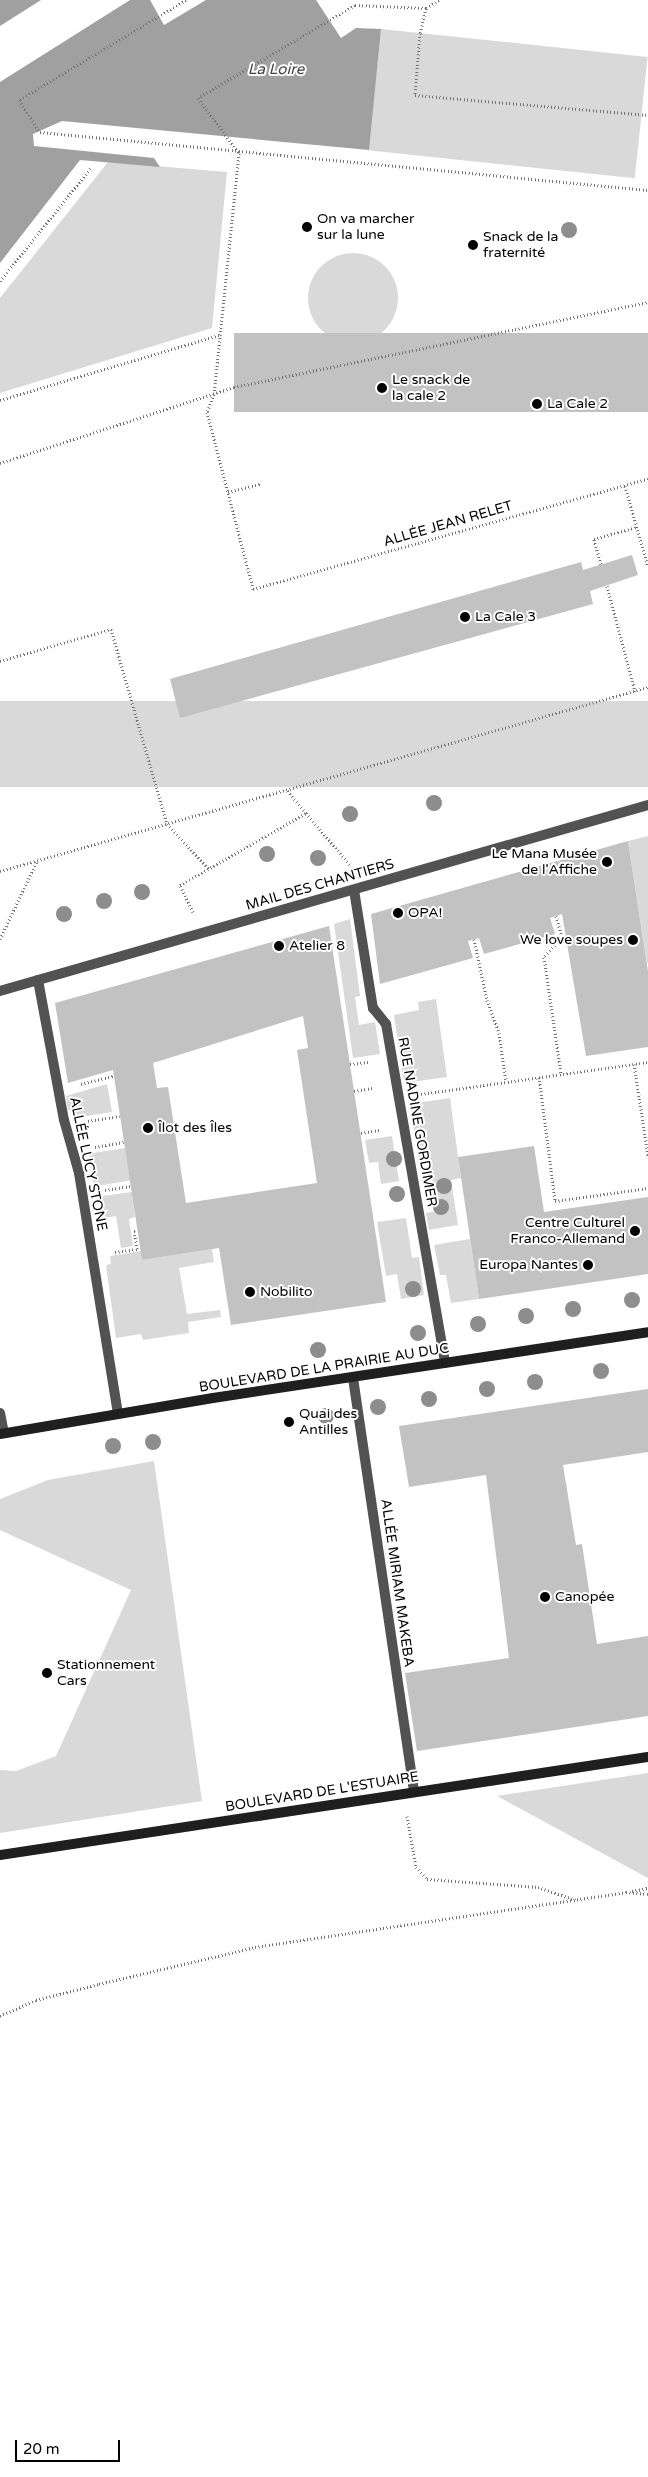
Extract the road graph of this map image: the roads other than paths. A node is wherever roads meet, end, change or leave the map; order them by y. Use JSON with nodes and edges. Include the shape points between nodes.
{"nodes":[{"id":1,"x":648,"y":806,"type":"edge"},
{"id":2,"x":354,"y":890,"type":"junction"},
{"id":3,"x":38,"y":980,"type":"junction"},
{"id":4,"x":0,"y":991,"type":"edge"},
{"id":5,"x":648,"y":1332,"type":"edge"},
{"id":6,"x":446,"y":1363,"type":"junction"},
{"id":7,"x":353,"y":1378,"type":"junction"},
{"id":8,"x":0,"y":1413,"type":"edge"},
{"id":9,"x":118,"y":1413,"type":"junction"},
{"id":10,"x":2,"y":1434,"type":"edge"},
{"id":11,"x":648,"y":1757,"type":"edge"},
{"id":12,"x":414,"y":1792,"type":"junction"},
{"id":13,"x":0,"y":1855,"type":"edge"}],
"edges":[{"from":1,"to":2,"type":"street","name":"MAIL DES CHANTIERS"},
{"from":2,"to":3,"type":"street","name":"MAIL DES CHANTIERS"},
{"from":2,"to":6,"type":"street","name":"RUE NADINE GORDIMER","via":[[373,1008],[386,1024]]},
{"from":3,"to":4,"type":"street","name":"MAIL DES CHANTIERS"},
{"from":3,"to":9,"type":"street","name":"ALLÉE LUCY STONE","via":[[65,1125],[79,1173]]},
{"from":5,"to":6,"type":"main road","name":"BOULEVARD DE LA PRAIRIE AU DUC"},
{"from":6,"to":7,"type":"main road","name":"BOULEVARD DE LA PRAIRIE AU DUC"},
{"from":7,"to":9,"type":"main road","name":"BOULEVARD DE LA PRAIRIE AU DUC"},
{"from":7,"to":12,"type":"street","name":"ALLÉE MIRIAM MAKEBA"},
{"from":8,"to":10,"type":"street"},
{"from":9,"to":10,"type":"main road","name":"BOULEVARD DE LA PRAIRIE AU DUC"},
{"from":11,"to":12,"type":"main road","name":"BOULEVARD DE L'ESTUAIRE"},
{"from":12,"to":13,"type":"main road","name":"BOULEVARD DE L'ESTUAIRE"}]}
